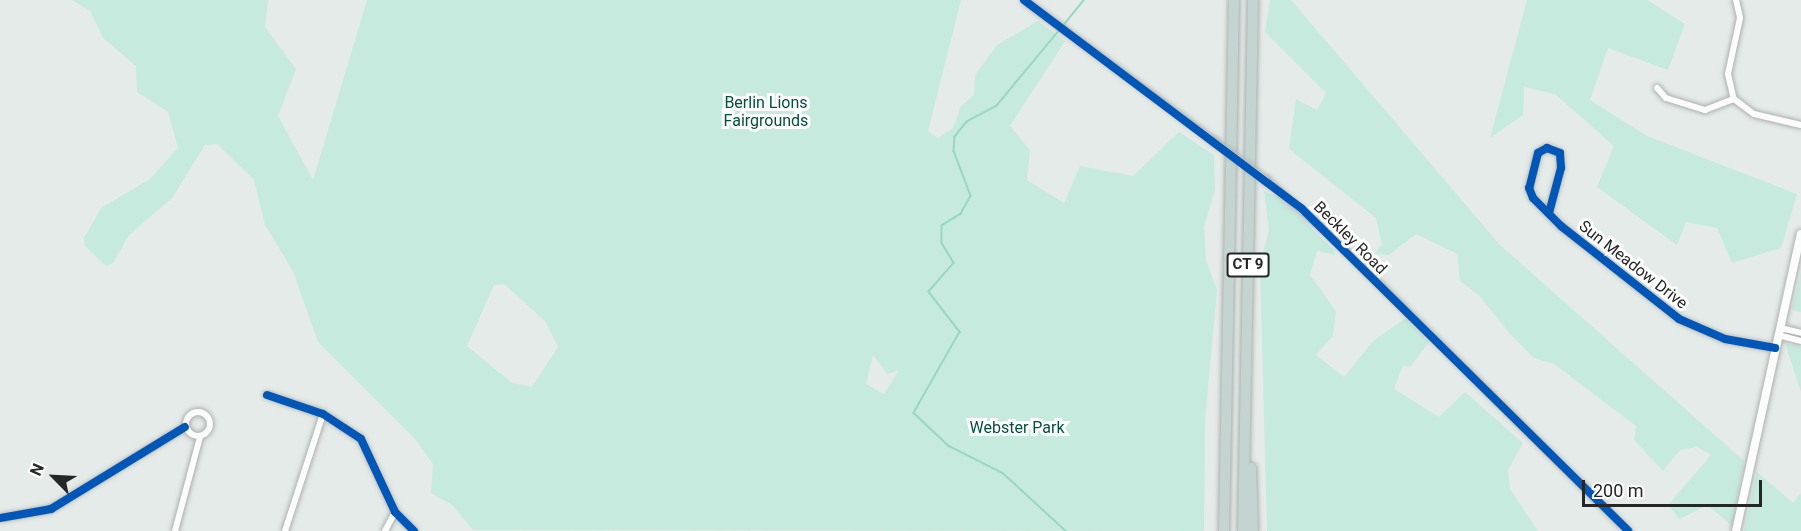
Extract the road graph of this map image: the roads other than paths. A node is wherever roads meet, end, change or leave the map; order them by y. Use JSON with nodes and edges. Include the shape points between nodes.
{"nodes":[{"id":1,"x":1024,"y":0,"type":"edge"},
{"id":2,"x":1234,"y":0,"type":"edge"},
{"id":3,"x":1253,"y":0,"type":"edge"},
{"id":4,"x":1736,"y":0,"type":"edge"},
{"id":5,"x":1657,"y":88,"type":"dead end"},
{"id":6,"x":1734,"y":99,"type":"junction"},
{"id":7,"x":1801,"y":125,"type":"edge"},
{"id":8,"x":1549,"y":213,"type":"junction"},
{"id":9,"x":1801,"y":234,"type":"edge"},
{"id":10,"x":1779,"y":332,"type":"junction"},
{"id":11,"x":1801,"y":333,"type":"edge"},
{"id":12,"x":1801,"y":341,"type":"edge"},
{"id":13,"x":1775,"y":348,"type":"junction"},
{"id":14,"x":267,"y":395,"type":"dead end"},
{"id":15,"x":323,"y":414,"type":"junction"},
{"id":16,"x":1245,"y":426,"type":"junction"},
{"id":17,"x":185,"y":427,"type":"junction"},
{"id":18,"x":200,"y":437,"type":"junction"},
{"id":19,"x":395,"y":512,"type":"junction"},
{"id":20,"x":0,"y":518,"type":"edge"},
{"id":21,"x":288,"y":530,"type":"edge"},
{"id":22,"x":175,"y":531,"type":"edge"},
{"id":23,"x":385,"y":531,"type":"edge"},
{"id":24,"x":414,"y":531,"type":"edge"},
{"id":25,"x":1224,"y":531,"type":"edge"},
{"id":26,"x":1243,"y":531,"type":"edge"},
{"id":27,"x":1253,"y":531,"type":"edge"},
{"id":28,"x":1628,"y":531,"type":"edge"},
{"id":29,"x":1736,"y":531,"type":"edge"}],
"edges":[{"from":1,"to":28,"type":"street","name":"Beckley Road","bridge":true,"via":[[1266,180],[1325,231]]},
{"from":2,"to":25,"type":"highway","number":"CT 9"},
{"from":3,"to":16,"type":"highway","number":"CT 9"},
{"from":4,"to":6,"type":"street","via":[[1740,18],[1728,74]]},
{"from":5,"to":6,"type":"street","via":[[1666,98],[1705,110]]},
{"from":6,"to":7,"type":"street","via":[[1754,114]]},
{"from":8,"to":8,"type":"street","name":"Sun Meadow Drive","via":[[1561,168],[1560,153],[1547,148],[1539,153],[1529,188]]},
{"from":8,"to":13,"type":"street","name":"Sun Meadow Drive","via":[[1679,319],[1725,339]]},
{"from":9,"to":10,"type":"street"},
{"from":10,"to":11,"type":"street"},
{"from":10,"to":12,"type":"street"},
{"from":10,"to":13,"type":"street"},
{"from":13,"to":29,"type":"street"},
{"from":14,"to":15,"type":"street"},
{"from":15,"to":19,"type":"street","via":[[361,439]]},
{"from":15,"to":21,"type":"street"},
{"from":16,"to":26,"type":"highway","number":"CT 9"},
{"from":16,"to":27,"type":"highway"},
{"from":17,"to":18,"type":"street"},
{"from":17,"to":18,"type":"street","via":[[191,414],[205,414],[210,428]]},
{"from":17,"to":20,"type":"street","via":[[51,509]]},
{"from":18,"to":22,"type":"street"},
{"from":19,"to":23,"type":"street"},
{"from":19,"to":24,"type":"street"}]}
